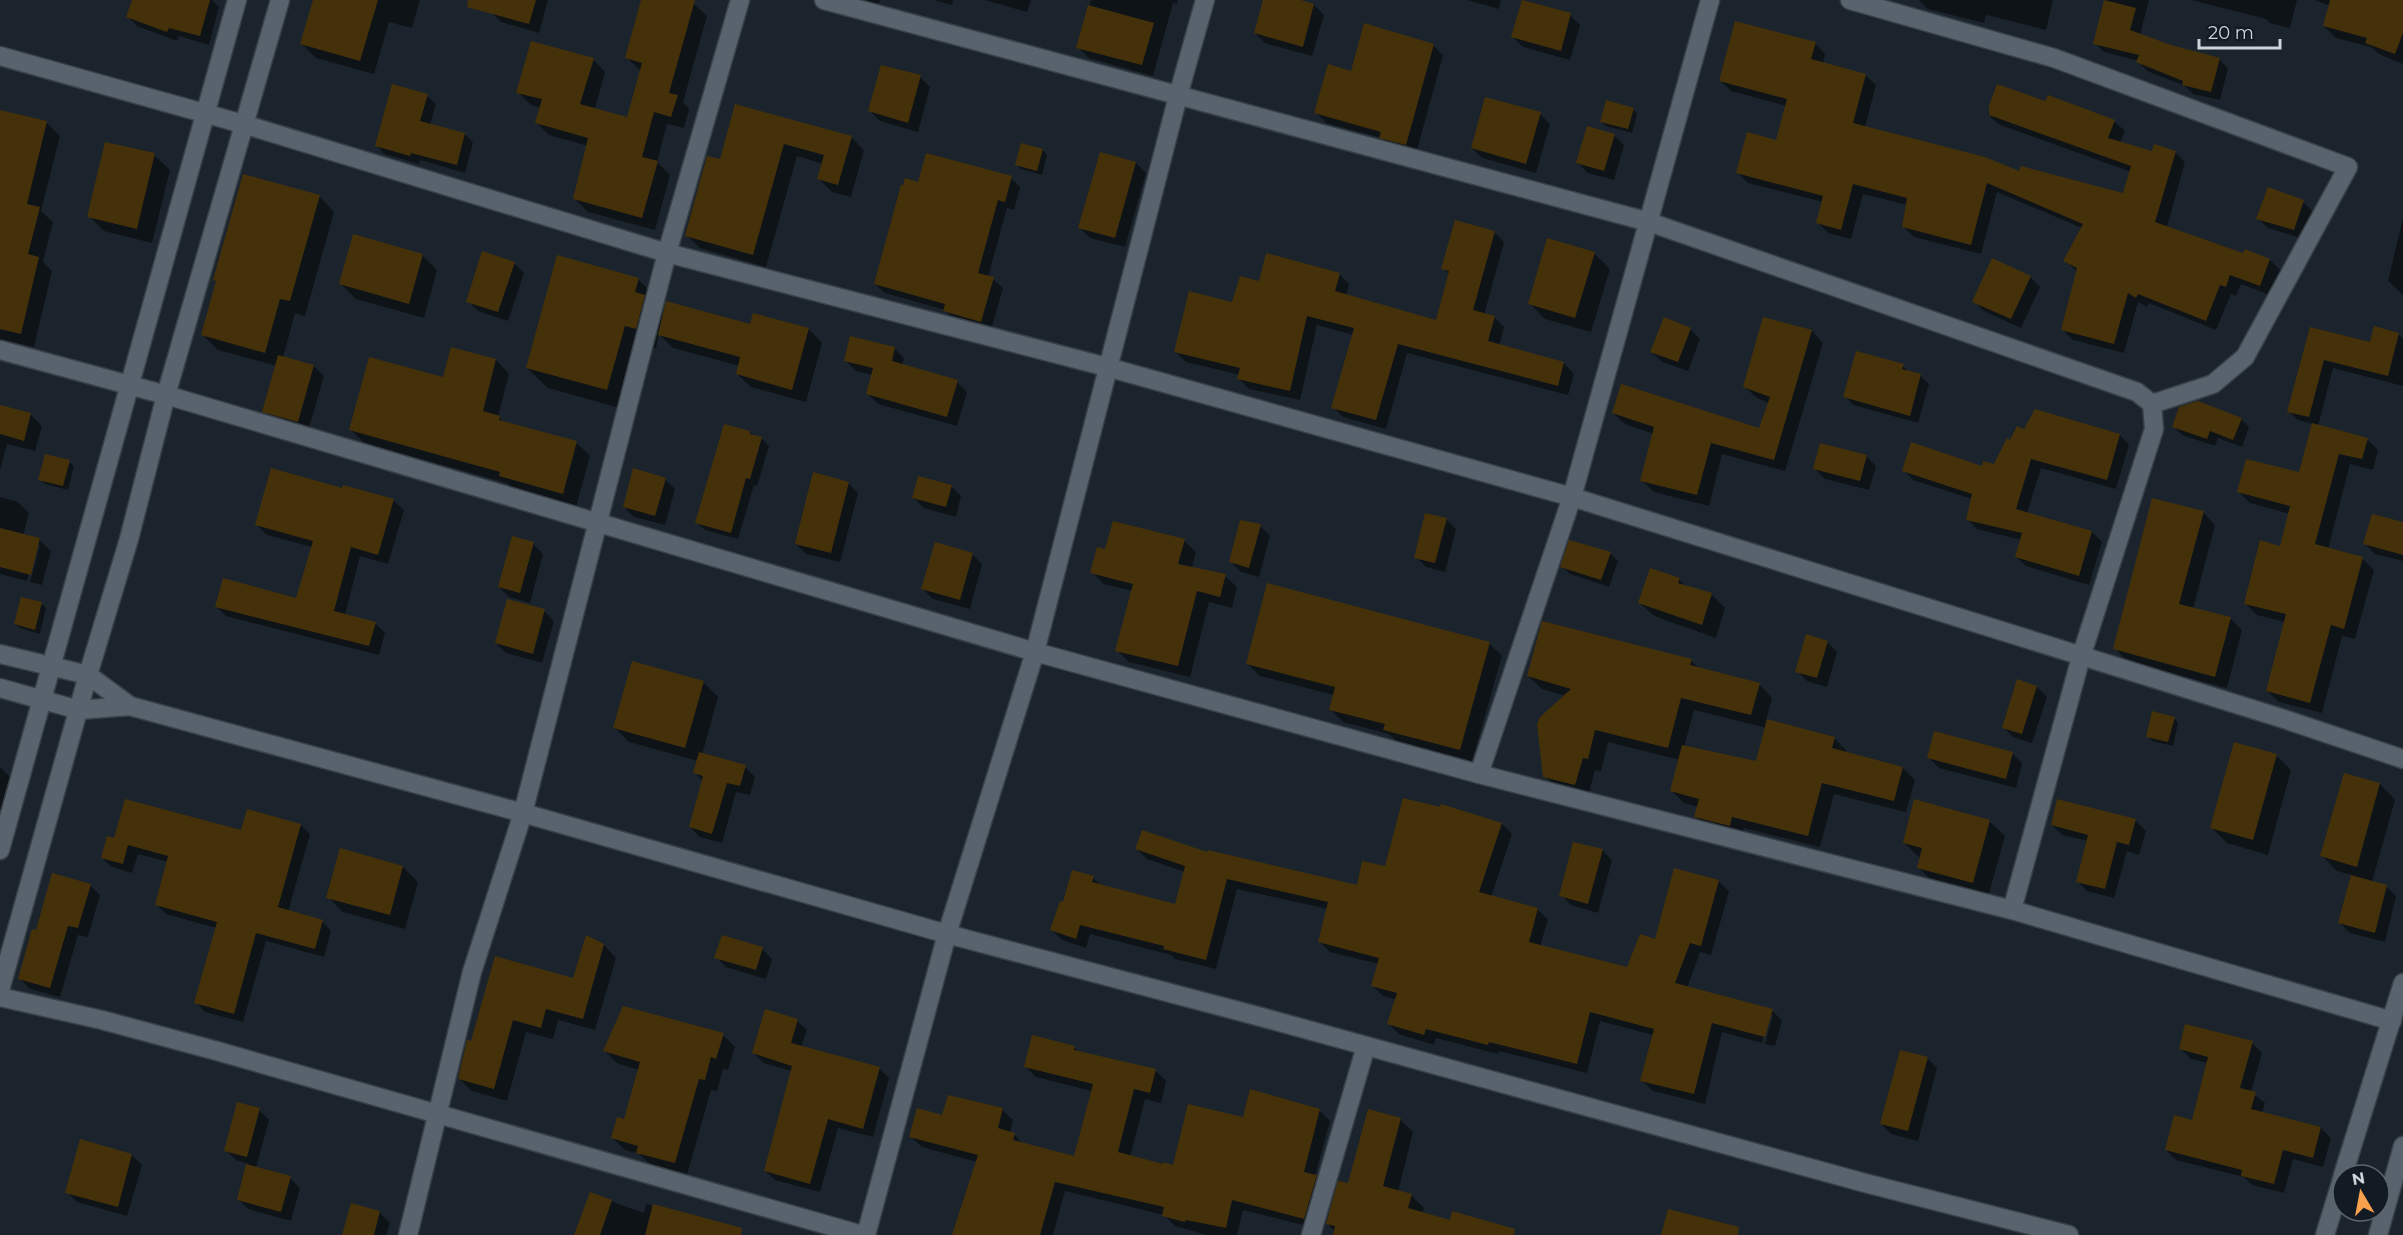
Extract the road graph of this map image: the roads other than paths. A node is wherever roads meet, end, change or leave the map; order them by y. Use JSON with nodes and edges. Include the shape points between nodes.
{"nodes":[{"id":1,"x":237,"y":0,"type":"edge"},
{"id":2,"x":280,"y":0,"type":"edge"},
{"id":3,"x":740,"y":0,"type":"edge"},
{"id":4,"x":824,"y":0,"type":"edge"},
{"id":5,"x":1205,"y":0,"type":"edge"},
{"id":6,"x":1710,"y":0,"type":"edge"},
{"id":7,"x":1850,"y":0,"type":"edge"},
{"id":8,"x":0,"y":56,"type":"edge"},
{"id":9,"x":1178,"y":96,"type":"junction"},
{"id":10,"x":206,"y":115,"type":"junction"},
{"id":11,"x":243,"y":124,"type":"junction"},
{"id":12,"x":1649,"y":222,"type":"junction"},
{"id":13,"x":667,"y":253,"type":"junction"},
{"id":14,"x":0,"y":350,"type":"edge"},
{"id":15,"x":1107,"y":368,"type":"junction"},
{"id":16,"x":128,"y":385,"type":"junction"},
{"id":17,"x":166,"y":395,"type":"junction"},
{"id":18,"x":2152,"y":404,"type":"junction"},
{"id":19,"x":1572,"y":497,"type":"junction"},
{"id":20,"x":597,"y":524,"type":"junction"},
{"id":21,"x":1035,"y":652,"type":"junction"},
{"id":22,"x":0,"y":654,"type":"edge"},
{"id":23,"x":2081,"y":657,"type":"junction"},
{"id":24,"x":52,"y":668,"type":"junction"},
{"id":25,"x":88,"y":675,"type":"junction"},
{"id":26,"x":0,"y":688,"type":"edge"},
{"id":27,"x":43,"y":700,"type":"junction"},
{"id":28,"x":130,"y":706,"type":"junction"},
{"id":29,"x":79,"y":710,"type":"junction"},
{"id":30,"x":2403,"y":759,"type":"edge"},
{"id":31,"x":1479,"y":774,"type":"junction"},
{"id":32,"x":523,"y":813,"type":"junction"},
{"id":33,"x":0,"y":850,"type":"edge"},
{"id":34,"x":2012,"y":910,"type":"junction"},
{"id":35,"x":947,"y":934,"type":"junction"},
{"id":36,"x":2403,"y":983,"type":"edge"},
{"id":37,"x":0,"y":990,"type":"edge"},
{"id":38,"x":0,"y":997,"type":"edge"},
{"id":39,"x":2392,"y":1021,"type":"junction"},
{"id":40,"x":1366,"y":1046,"type":"junction"},
{"id":41,"x":439,"y":1114,"type":"junction"},
{"id":42,"x":2403,"y":1146,"type":"edge"},
{"id":43,"x":2347,"y":1163,"type":"edge"},
{"id":44,"x":2331,"y":1215,"type":"edge"},
{"id":45,"x":408,"y":1235,"type":"edge"},
{"id":46,"x":864,"y":1235,"type":"edge"},
{"id":47,"x":1311,"y":1235,"type":"edge"},
{"id":48,"x":2068,"y":1235,"type":"edge"},
{"id":49,"x":2325,"y":1235,"type":"edge"},
{"id":50,"x":2378,"y":1235,"type":"edge"}],
"edges":[{"from":1,"to":10,"type":"street"},
{"from":2,"to":11,"type":"street"},
{"from":3,"to":13,"type":"street"},
{"from":4,"to":9,"type":"street"},
{"from":5,"to":9,"type":"street"},
{"from":6,"to":12,"type":"street"},
{"from":7,"to":18,"type":"street","via":[[2054,58],[2349,167],[2245,357],[2213,384]]},
{"from":8,"to":10,"type":"street"},
{"from":9,"to":12,"type":"street"},
{"from":9,"to":15,"type":"street"},
{"from":10,"to":11,"type":"street"},
{"from":10,"to":16,"type":"street"},
{"from":11,"to":13,"type":"street"},
{"from":11,"to":17,"type":"street"},
{"from":12,"to":18,"type":"street","via":[[2137,392]]},
{"from":12,"to":19,"type":"street"},
{"from":13,"to":15,"type":"street"},
{"from":13,"to":20,"type":"street"},
{"from":14,"to":16,"type":"street"},
{"from":15,"to":19,"type":"street"},
{"from":15,"to":21,"type":"street"},
{"from":16,"to":17,"type":"street"},
{"from":16,"to":24,"type":"street"},
{"from":17,"to":20,"type":"street"},
{"from":17,"to":25,"type":"street","via":[[129,539]]},
{"from":18,"to":23,"type":"street","via":[[2154,429]]},
{"from":19,"to":23,"type":"street"},
{"from":19,"to":31,"type":"street"},
{"from":20,"to":21,"type":"street"},
{"from":20,"to":32,"type":"street"},
{"from":21,"to":31,"type":"street"},
{"from":21,"to":35,"type":"street"},
{"from":22,"to":24,"type":"street"},
{"from":23,"to":30,"type":"street"},
{"from":23,"to":34,"type":"street"},
{"from":24,"to":25,"type":"street"},
{"from":24,"to":27,"type":"street"},
{"from":25,"to":28,"type":"street"},
{"from":25,"to":29,"type":"street"},
{"from":26,"to":27,"type":"street"},
{"from":27,"to":29,"type":"street"},
{"from":27,"to":33,"type":"street"},
{"from":28,"to":29,"type":"street"},
{"from":28,"to":32,"type":"street"},
{"from":29,"to":37,"type":"street"},
{"from":31,"to":34,"type":"street"},
{"from":32,"to":35,"type":"street"},
{"from":32,"to":41,"type":"street","via":[[472,972]]},
{"from":34,"to":39,"type":"street"},
{"from":35,"to":40,"type":"street"},
{"from":35,"to":46,"type":"street"},
{"from":36,"to":39,"type":"street"},
{"from":38,"to":41,"type":"street","via":[[113,1023]]},
{"from":39,"to":43,"type":"street"},
{"from":40,"to":47,"type":"street"},
{"from":40,"to":48,"type":"street"},
{"from":41,"to":45,"type":"street"},
{"from":41,"to":46,"type":"street"},
{"from":42,"to":50,"type":"street"},
{"from":44,"to":49,"type":"street"}]}
